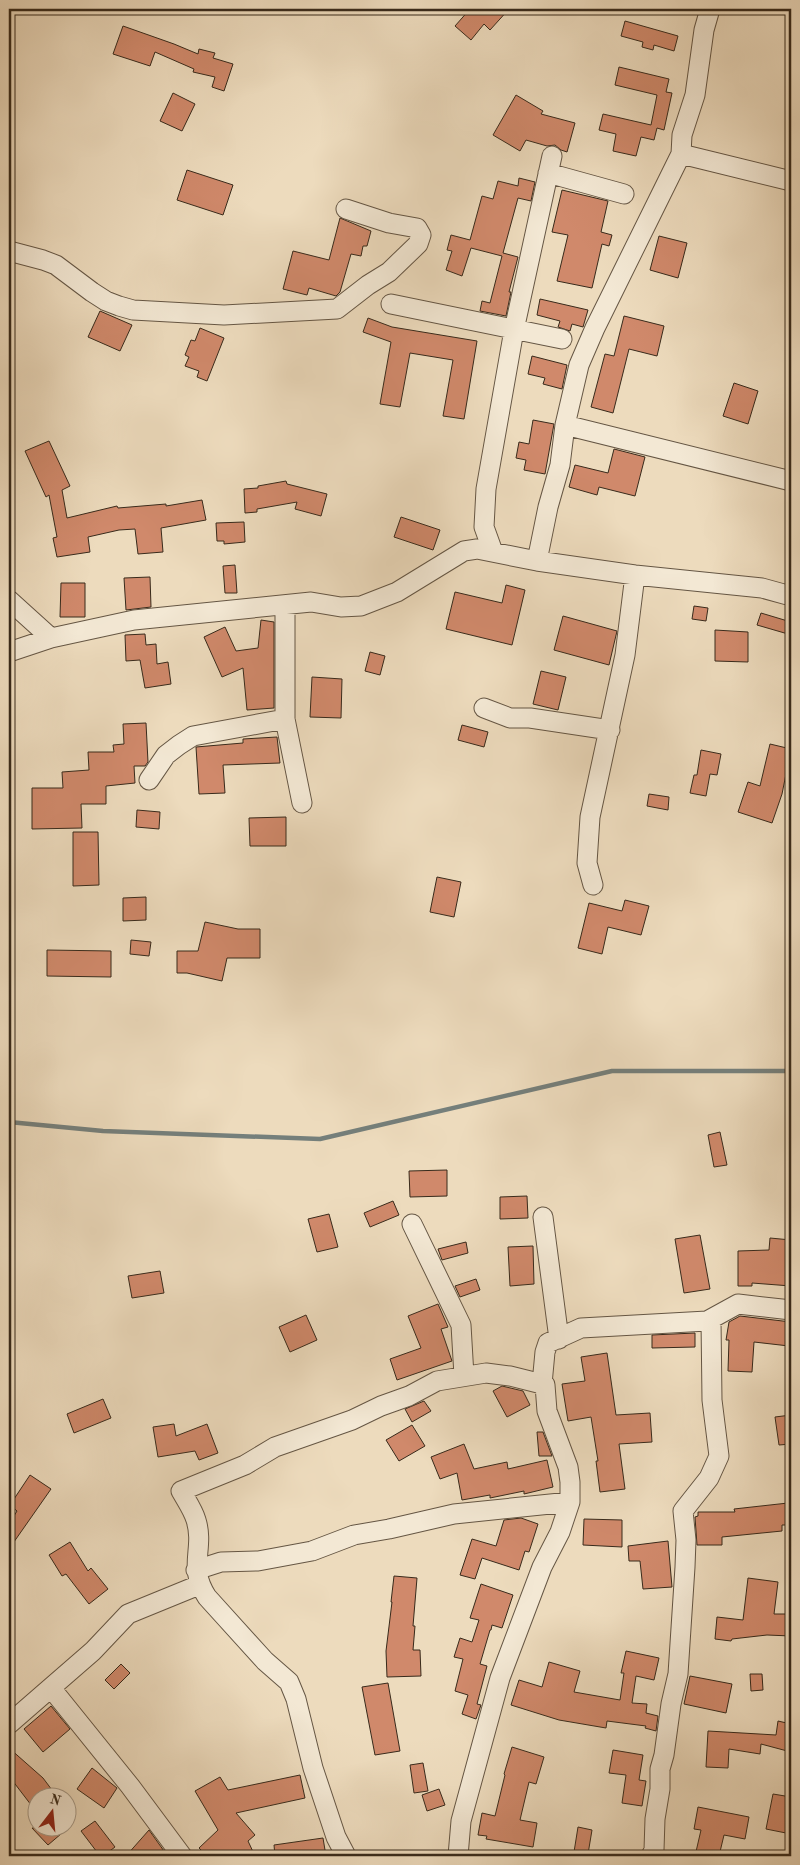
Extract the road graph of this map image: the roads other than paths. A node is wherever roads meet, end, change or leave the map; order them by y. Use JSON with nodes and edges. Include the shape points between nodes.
{"nodes":[{"id":1,"x":710,"y":9,"type":"edge"},
{"id":2,"x":681,"y":154,"type":"junction"},
{"id":3,"x":791,"y":181,"type":"edge"},
{"id":4,"x":624,"y":194,"type":"dead end"},
{"id":5,"x":346,"y":209,"type":"dead end"},
{"id":6,"x":9,"y":251,"type":"edge"},
{"id":7,"x":392,"y":304,"type":"dead end"},
{"id":8,"x":514,"y":330,"type":"junction"},
{"id":9,"x":562,"y":339,"type":"dead end"},
{"id":10,"x":565,"y":425,"type":"junction"},
{"id":11,"x":791,"y":481,"type":"edge"},
{"id":12,"x":493,"y":552,"type":"junction"},
{"id":13,"x":537,"y":561,"type":"junction"},
{"id":14,"x":635,"y":575,"type":"junction"},
{"id":15,"x":791,"y":596,"type":"edge"},
{"id":16,"x":9,"y":600,"type":"edge"},
{"id":17,"x":285,"y":605,"type":"junction"},
{"id":18,"x":50,"y":638,"type":"junction"},
{"id":19,"x":9,"y":652,"type":"edge"},
{"id":20,"x":484,"y":708,"type":"dead end"},
{"id":21,"x":285,"y":719,"type":"junction"},
{"id":22,"x":610,"y":730,"type":"junction"},
{"id":23,"x":149,"y":780,"type":"dead end"},
{"id":24,"x":302,"y":803,"type":"dead end"},
{"id":25,"x":593,"y":885,"type":"dead end"},
{"id":26,"x":543,"y":1217,"type":"dead end"},
{"id":27,"x":412,"y":1224,"type":"dead end"},
{"id":28,"x":791,"y":1310,"type":"edge"},
{"id":29,"x":707,"y":1321,"type":"junction"},
{"id":30,"x":559,"y":1339,"type":"junction"},
{"id":31,"x":464,"y":1376,"type":"junction"},
{"id":32,"x":542,"y":1384,"type":"junction"},
{"id":33,"x":570,"y":1502,"type":"junction"},
{"id":34,"x":198,"y":1577,"type":"junction"},
{"id":35,"x":51,"y":1688,"type":"junction"},
{"id":36,"x":9,"y":1724,"type":"edge"},
{"id":37,"x":182,"y":1856,"type":"edge"},
{"id":38,"x":346,"y":1856,"type":"edge"},
{"id":39,"x":458,"y":1856,"type":"edge"},
{"id":40,"x":651,"y":1856,"type":"edge"}],
"edges":[{"from":1,"to":2,"type":"street","via":[[704,30],[696,95],[682,135]]},
{"from":2,"to":3,"type":"street"},
{"from":2,"to":10,"type":"street","via":[[594,328],[579,365]]},
{"from":4,"to":8,"type":"street","via":[[550,165]]},
{"from":5,"to":6,"type":"street","via":[[417,228],[421,235],[418,244],[389,272],[337,308],[224,315],[133,310],[106,301],[56,266]]},
{"from":7,"to":8,"type":"street"},
{"from":8,"to":9,"type":"street"},
{"from":8,"to":12,"type":"street","via":[[486,489],[484,527]]},
{"from":10,"to":11,"type":"street"},
{"from":10,"to":13,"type":"street","via":[[560,465]]},
{"from":12,"to":13,"type":"street"},
{"from":12,"to":17,"type":"street","via":[[464,551],[397,592],[361,606],[341,607],[311,602]]},
{"from":13,"to":14,"type":"street"},
{"from":14,"to":15,"type":"street","via":[[762,588]]},
{"from":14,"to":22,"type":"street","via":[[625,655]]},
{"from":16,"to":18,"type":"street"},
{"from":17,"to":18,"type":"street","via":[[134,620]]},
{"from":17,"to":21,"type":"street"},
{"from":18,"to":19,"type":"street"},
{"from":20,"to":22,"type":"street","via":[[510,718]]},
{"from":21,"to":23,"type":"street","via":[[193,736],[166,756]]},
{"from":21,"to":24,"type":"street"},
{"from":22,"to":25,"type":"street","via":[[590,817],[587,863]]},
{"from":26,"to":30,"type":"street"},
{"from":27,"to":31,"type":"street","via":[[461,1325]]},
{"from":28,"to":29,"type":"street","via":[[738,1304]]},
{"from":29,"to":30,"type":"street","via":[[581,1328]]},
{"from":29,"to":40,"type":"street","via":[[711,1320],[712,1400],[719,1456],[709,1478],[682,1511],[686,1540],[678,1674],[660,1769]]},
{"from":30,"to":32,"type":"street","via":[[548,1343]]},
{"from":31,"to":32,"type":"street","via":[[486,1373]]},
{"from":31,"to":34,"type":"street","via":[[437,1381],[352,1420],[275,1447],[245,1465],[181,1491],[196,1519]]},
{"from":32,"to":33,"type":"street","via":[[545,1385],[547,1411],[568,1467]]},
{"from":33,"to":34,"type":"street","via":[[454,1514],[354,1536],[312,1551],[258,1561],[221,1562]]},
{"from":33,"to":39,"type":"street","via":[[500,1678],[461,1821]]},
{"from":34,"to":35,"type":"street","via":[[128,1614]]},
{"from":34,"to":38,"type":"street","via":[[207,1597],[265,1661],[289,1682],[313,1768],[336,1837]]},
{"from":35,"to":36,"type":"street"},
{"from":35,"to":37,"type":"street"}]}
